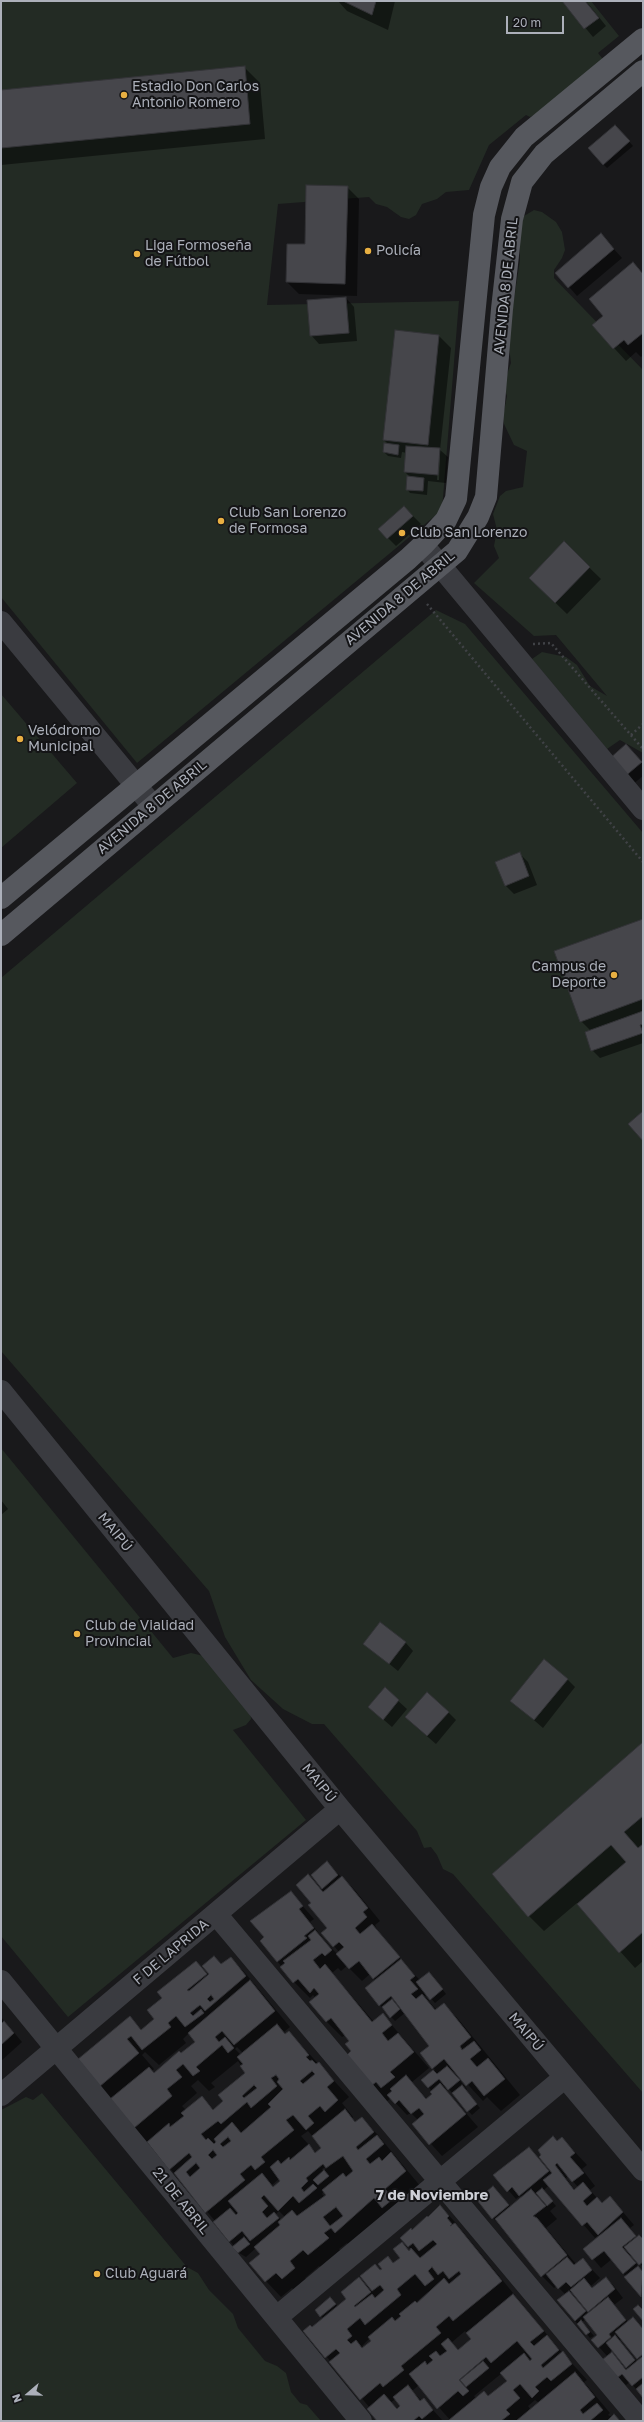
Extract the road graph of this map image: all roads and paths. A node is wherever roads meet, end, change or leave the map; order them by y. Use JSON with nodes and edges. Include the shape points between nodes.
{"nodes":[{"id":1,"x":643,"y":39,"type":"edge"},
{"id":2,"x":643,"y":71,"type":"edge"},
{"id":3,"x":482,"y":245,"type":"junction"},
{"id":4,"x":509,"y":247,"type":"junction"},
{"id":5,"x":424,"y":546,"type":"junction"},
{"id":6,"x":439,"y":566,"type":"junction"},
{"id":7,"x":413,"y":588,"type":"junction"},
{"id":8,"x":1,"y":622,"type":"edge"},
{"id":9,"x":529,"y":639,"type":"dead end"},
{"id":10,"x":643,"y":724,"type":"edge"},
{"id":11,"x":631,"y":735,"type":"junction"},
{"id":12,"x":643,"y":749,"type":"edge"},
{"id":13,"x":137,"y":785,"type":"junction"},
{"id":14,"x":153,"y":806,"type":"junction"},
{"id":15,"x":643,"y":808,"type":"edge"},
{"id":16,"x":643,"y":862,"type":"edge"},
{"id":17,"x":1,"y":898,"type":"edge"},
{"id":18,"x":1,"y":935,"type":"edge"},
{"id":19,"x":1,"y":1391,"type":"edge"},
{"id":20,"x":340,"y":1809,"type":"junction"},
{"id":21,"x":216,"y":1914,"type":"junction"},
{"id":22,"x":1,"y":1981,"type":"edge"},
{"id":23,"x":56,"y":2049,"type":"junction"},
{"id":24,"x":564,"y":2078,"type":"junction"},
{"id":25,"x":1,"y":2095,"type":"edge"},
{"id":26,"x":643,"y":2170,"type":"edge"},
{"id":27,"x":439,"y":2182,"type":"junction"},
{"id":28,"x":277,"y":2317,"type":"junction"},
{"id":29,"x":361,"y":2421,"type":"edge"},
{"id":30,"x":641,"y":2421,"type":"edge"}],
"edges":[{"from":1,"to":3,"type":"main road","name":"AVENIDA 8 DE ABRIL","via":[[524,137],[500,167],[491,187],[484,215]]},
{"from":2,"to":4,"type":"main road","name":"AVENIDA 8 DE ABRIL","via":[[544,154],[522,182],[512,218]]},
{"from":3,"to":4,"type":"main road"},
{"from":3,"to":5,"type":"main road","name":"AVENIDA 8 DE ABRIL","via":[[456,499],[446,520]]},
{"from":4,"to":6,"type":"main road","name":"AVENIDA 8 DE ABRIL","via":[[486,497],[478,517],[457,551]]},
{"from":5,"to":6,"type":"street"},
{"from":5,"to":13,"type":"main road","name":"AVENIDA 8 DE ABRIL"},
{"from":6,"to":7,"type":"main road","name":"AVENIDA 8 DE ABRIL"},
{"from":6,"to":15,"type":"street"},
{"from":7,"to":14,"type":"main road","name":"AVENIDA 8 DE ABRIL"},
{"from":7,"to":16,"type":"path"},
{"from":8,"to":13,"type":"street"},
{"from":9,"to":11,"type":"path","via":[[534,645],[551,643]]},
{"from":10,"to":11,"type":"path"},
{"from":11,"to":12,"type":"path"},
{"from":13,"to":14,"type":"street"},
{"from":13,"to":17,"type":"main road","name":"AVENIDA 8 DE ABRIL"},
{"from":14,"to":18,"type":"main road","name":"AVENIDA 8 DE ABRIL"},
{"from":19,"to":20,"type":"street","name":"MAIPÚ"},
{"from":20,"to":21,"type":"street","name":"F DE LAPRIDA"},
{"from":20,"to":24,"type":"street","name":"MAIPÚ"},
{"from":21,"to":23,"type":"street","name":"F DE LAPRIDA"},
{"from":21,"to":27,"type":"street"},
{"from":22,"to":23,"type":"street","name":"21 DE ABRIL"},
{"from":23,"to":25,"type":"street","name":"F DE LAPRIDA"},
{"from":23,"to":28,"type":"street","name":"21 DE ABRIL"},
{"from":24,"to":26,"type":"street","name":"MAIPÚ"},
{"from":24,"to":27,"type":"street"},
{"from":27,"to":28,"type":"street"},
{"from":27,"to":30,"type":"street"},
{"from":28,"to":29,"type":"street","name":"21 DE ABRIL"}]}
